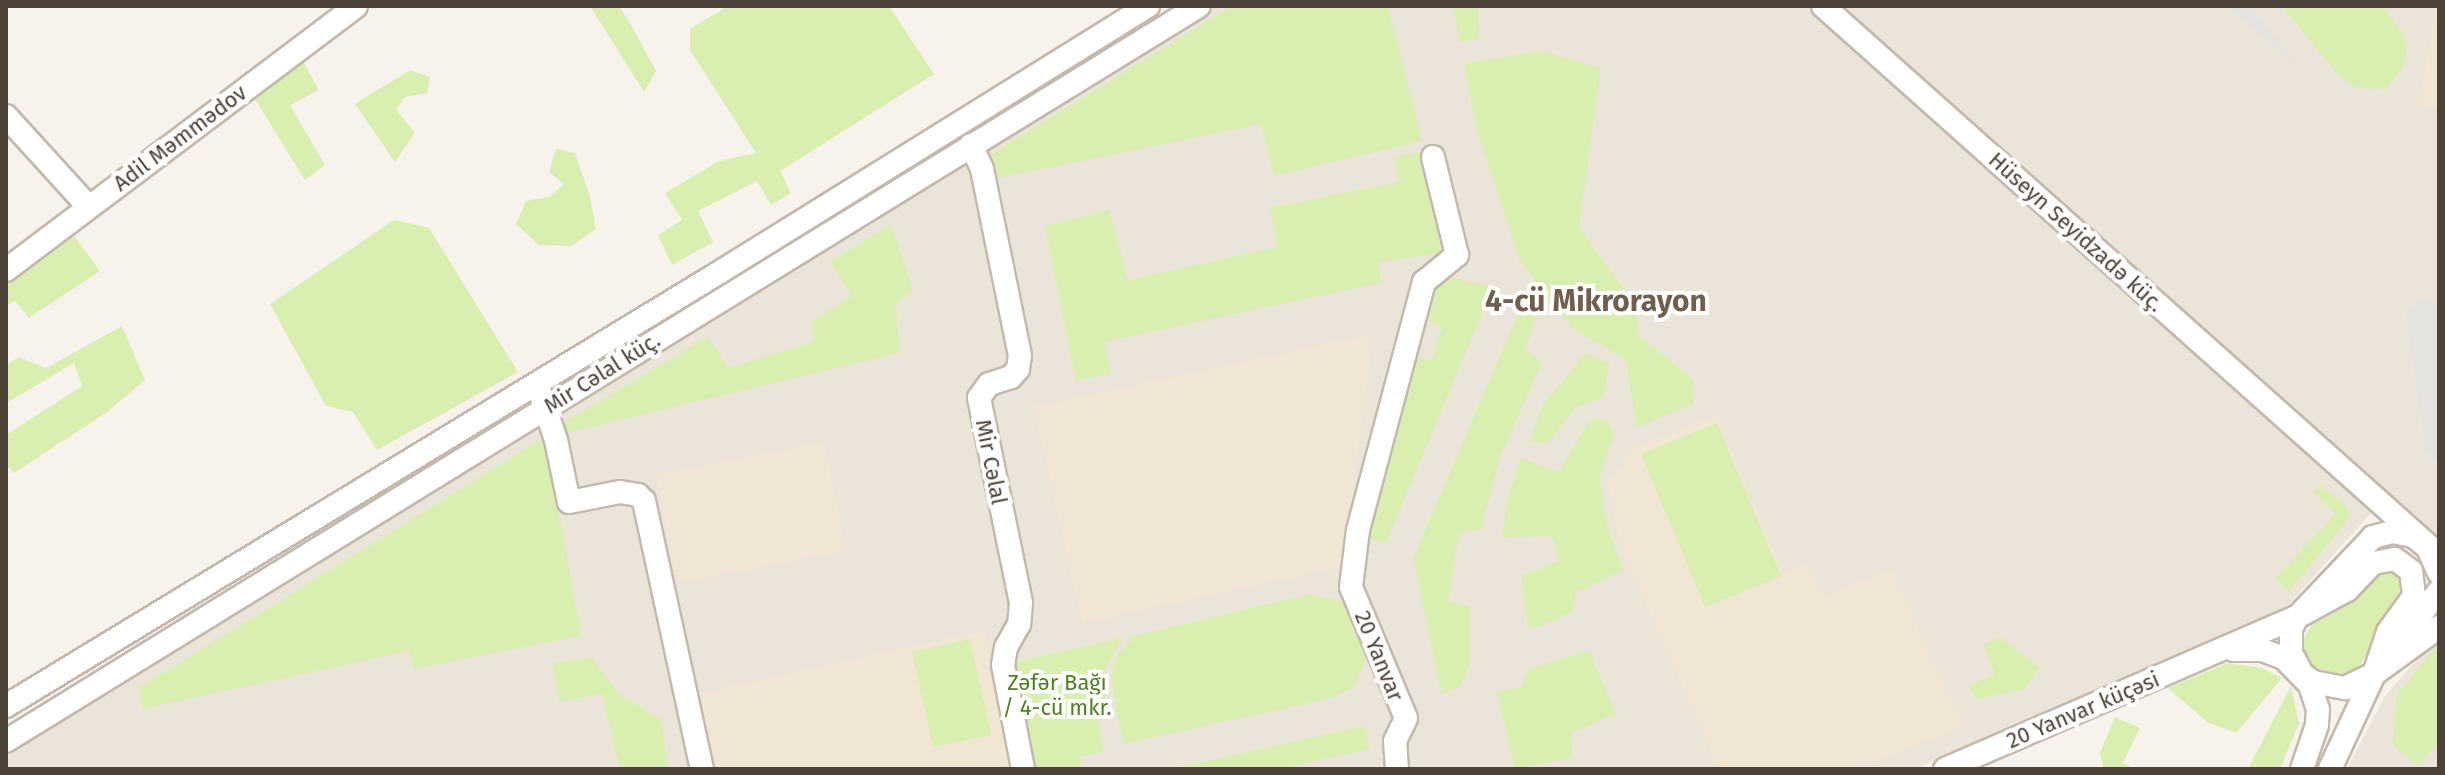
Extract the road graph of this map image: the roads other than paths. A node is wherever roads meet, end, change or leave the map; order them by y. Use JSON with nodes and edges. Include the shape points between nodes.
{"nodes":[{"id":1,"x":356,"y":6,"type":"edge"},
{"id":2,"x":1148,"y":6,"type":"edge"},
{"id":3,"x":1199,"y":6,"type":"edge"},
{"id":4,"x":1823,"y":6,"type":"edge"},
{"id":5,"x":6,"y":116,"type":"edge"},
{"id":6,"x":971,"y":145,"type":"junction"},
{"id":7,"x":1433,"y":157,"type":"dead end"},
{"id":8,"x":88,"y":206,"type":"junction"},
{"id":9,"x":6,"y":270,"type":"edge"},
{"id":10,"x":536,"y":382,"type":"junction"},
{"id":11,"x":546,"y":407,"type":"junction"},
{"id":12,"x":2352,"y":479,"type":"junction"},
{"id":13,"x":2372,"y":539,"type":"junction"},
{"id":14,"x":2427,"y":540,"type":"edge"},
{"id":15,"x":2439,"y":573,"type":"edge"},
{"id":16,"x":2439,"y":579,"type":"edge"},
{"id":17,"x":2434,"y":597,"type":"edge"},
{"id":18,"x":2297,"y":617,"type":"junction"},
{"id":19,"x":2439,"y":627,"type":"edge"},
{"id":20,"x":115,"y":640,"type":"junction"},
{"id":21,"x":2220,"y":651,"type":"junction"},
{"id":22,"x":129,"y":665,"type":"junction"},
{"id":23,"x":2302,"y":674,"type":"junction"},
{"id":24,"x":2374,"y":674,"type":"junction"},
{"id":25,"x":6,"y":706,"type":"edge"},
{"id":26,"x":6,"y":741,"type":"edge"},
{"id":27,"x":702,"y":769,"type":"edge"},
{"id":28,"x":1023,"y":769,"type":"edge"},
{"id":29,"x":1397,"y":769,"type":"edge"},
{"id":30,"x":1945,"y":769,"type":"edge"},
{"id":31,"x":2302,"y":769,"type":"edge"},
{"id":32,"x":2330,"y":769,"type":"edge"}],
"edges":[{"from":1,"to":8,"type":"street","name":"Adil Məmmədov"},
{"from":2,"to":10,"type":"street","name":"Mir Cəlal küç."},
{"from":3,"to":6,"type":"street","name":"Mir Cəlal küç."},
{"from":4,"to":12,"type":"street","name":"Hüseyn Seyidzadə küç."},
{"from":5,"to":8,"type":"street"},
{"from":6,"to":11,"type":"street","name":"Mir Cəlal küç."},
{"from":6,"to":28,"type":"street","name":"Mir Cəlal","via":[[982,169],[1020,355],[1011,377],[989,384],[979,398],[1022,613],[1003,665]]},
{"from":7,"to":29,"type":"street","name":"20 Yanvar","via":[[1457,255],[1424,282],[1358,530],[1351,587],[1406,718],[1395,741]]},
{"from":8,"to":9,"type":"street","name":"Adil Məmmədov"},
{"from":10,"to":11,"type":"street"},
{"from":10,"to":20,"type":"street","name":"Mir Cəlal küç."},
{"from":11,"to":22,"type":"street","name":"Mir Cəlal küç."},
{"from":11,"to":27,"type":"street","via":[[569,502],[620,492],[644,501]]},
{"from":12,"to":13,"type":"street","via":[[2369,517]]},
{"from":12,"to":14,"type":"street","name":"Hüseyn Seyidzadə küç."},
{"from":13,"to":14,"type":"street","via":[[2404,533]]},
{"from":13,"to":18,"type":"street"},
{"from":14,"to":15,"type":"street","name":"Hüseyn Seyidzadə küç."},
{"from":16,"to":17,"type":"street"},
{"from":17,"to":24,"type":"street"},
{"from":18,"to":21,"type":"street","name":"20 Yanvar küçəsi"},
{"from":18,"to":23,"type":"street","via":[[2290,646]]},
{"from":18,"to":24,"type":"street","name":"20 Yanvar küçəsi","via":[[2347,590],[2381,560],[2407,565],[2414,596],[2388,632]]},
{"from":19,"to":24,"type":"street"},
{"from":20,"to":22,"type":"street"},
{"from":20,"to":25,"type":"street","name":"Mir Cəlal küç."},
{"from":21,"to":23,"type":"street","via":[[2262,650],[2284,658]]},
{"from":21,"to":30,"type":"street","name":"20 Yanvar küçəsi"},
{"from":22,"to":26,"type":"street","name":"Mir Cəlal küç."},
{"from":23,"to":24,"type":"street","via":[[2335,688],[2353,686]]},
{"from":23,"to":31,"type":"street","via":[[2318,709]]},
{"from":24,"to":32,"type":"street"}]}
